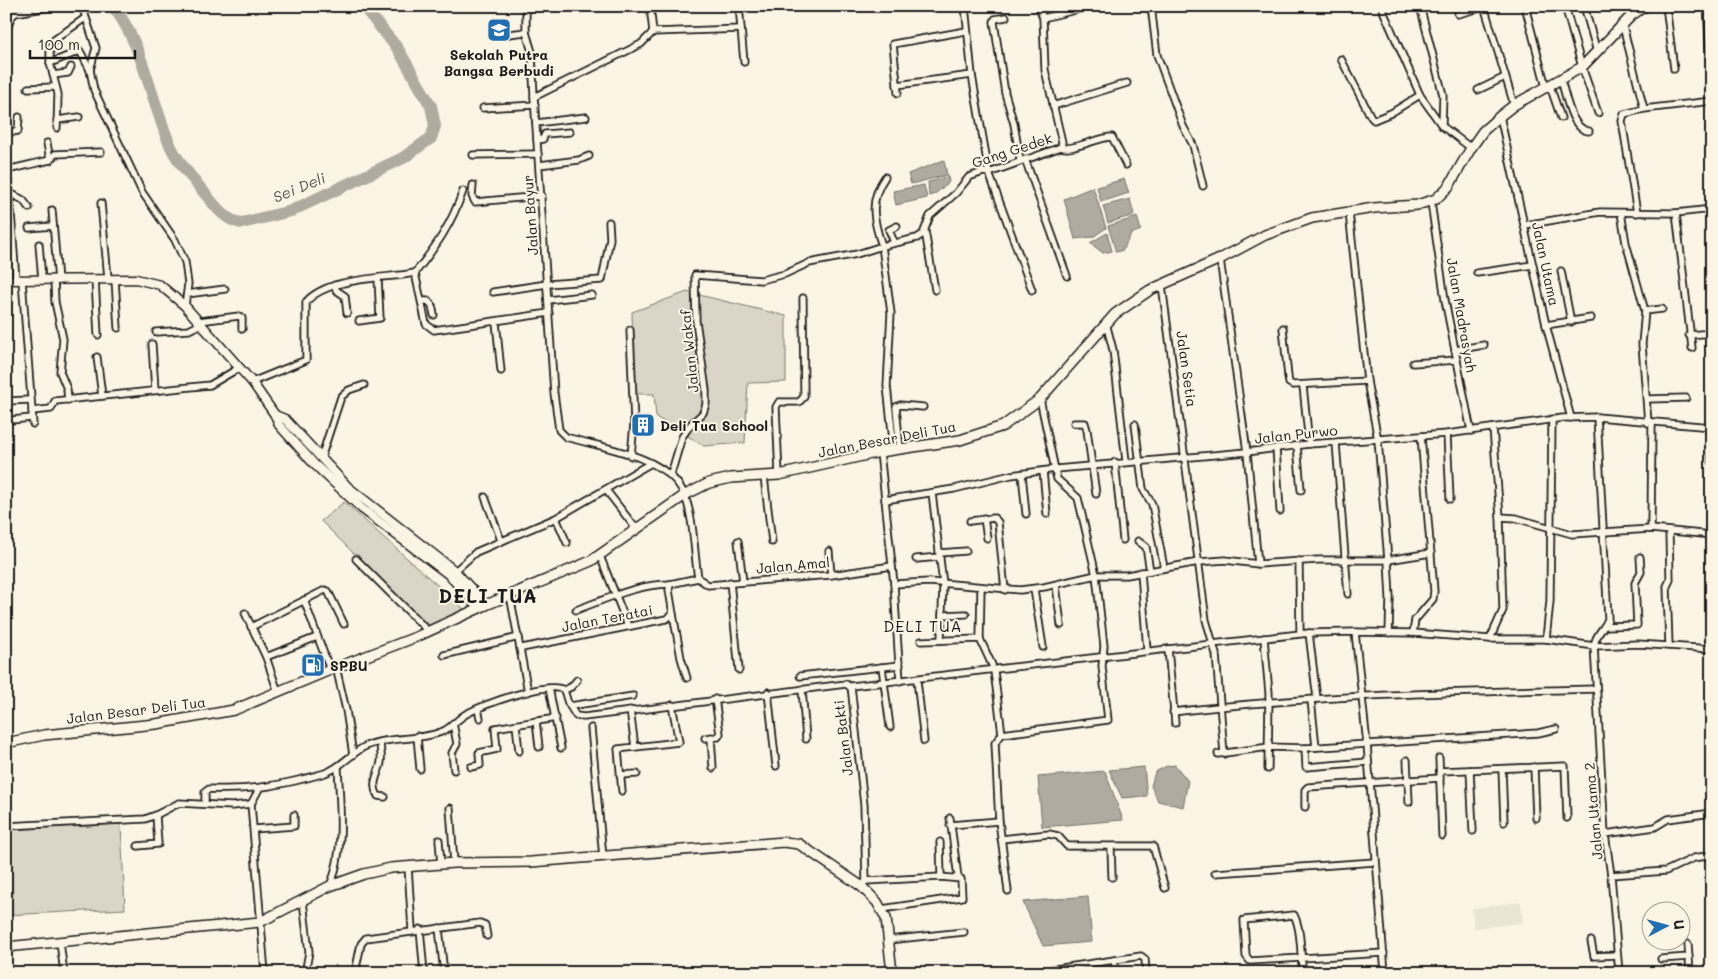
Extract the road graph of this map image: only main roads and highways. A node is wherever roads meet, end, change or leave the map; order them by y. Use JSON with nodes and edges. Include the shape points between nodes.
{"nodes":[{"id":1,"x":1645,"y":6,"type":"edge"},
{"id":2,"x":6,"y":280,"type":"edge"},
{"id":3,"x":275,"y":415,"type":"junction"},
{"id":4,"x":482,"y":606,"type":"junction"},
{"id":5,"x":6,"y":743,"type":"edge"},
{"id":6,"x":6,"y":947,"type":"edge"},
{"id":7,"x":892,"y":973,"type":"edge"}],
"edges":[{"from":1,"to":4,"type":"main road","name":"Jalan Besar Deli Tua","via":[[1582,67],[1500,116],[1471,148],[1449,186],[1431,202],[1312,218],[1284,227],[1162,285],[1119,310],[1040,400],[1003,426],[960,440],[880,452],[778,476],[709,483],[685,495],[600,556]]},
{"from":2,"to":3,"type":"main road","via":[[112,278],[156,283],[200,322],[252,382]]},
{"from":3,"to":4,"type":"main road","via":[[284,419],[366,503],[455,571]]},
{"from":3,"to":4,"type":"main road","via":[[278,425],[343,493],[448,574]]},
{"from":4,"to":5,"type":"main road","name":"Jalan Besar Deli Tua","via":[[428,632],[234,710],[156,724],[44,735]]},
{"from":6,"to":7,"type":"main road","via":[[260,922],[330,886],[381,870],[408,866],[531,862],[792,842],[864,884],[886,918]]}]}
